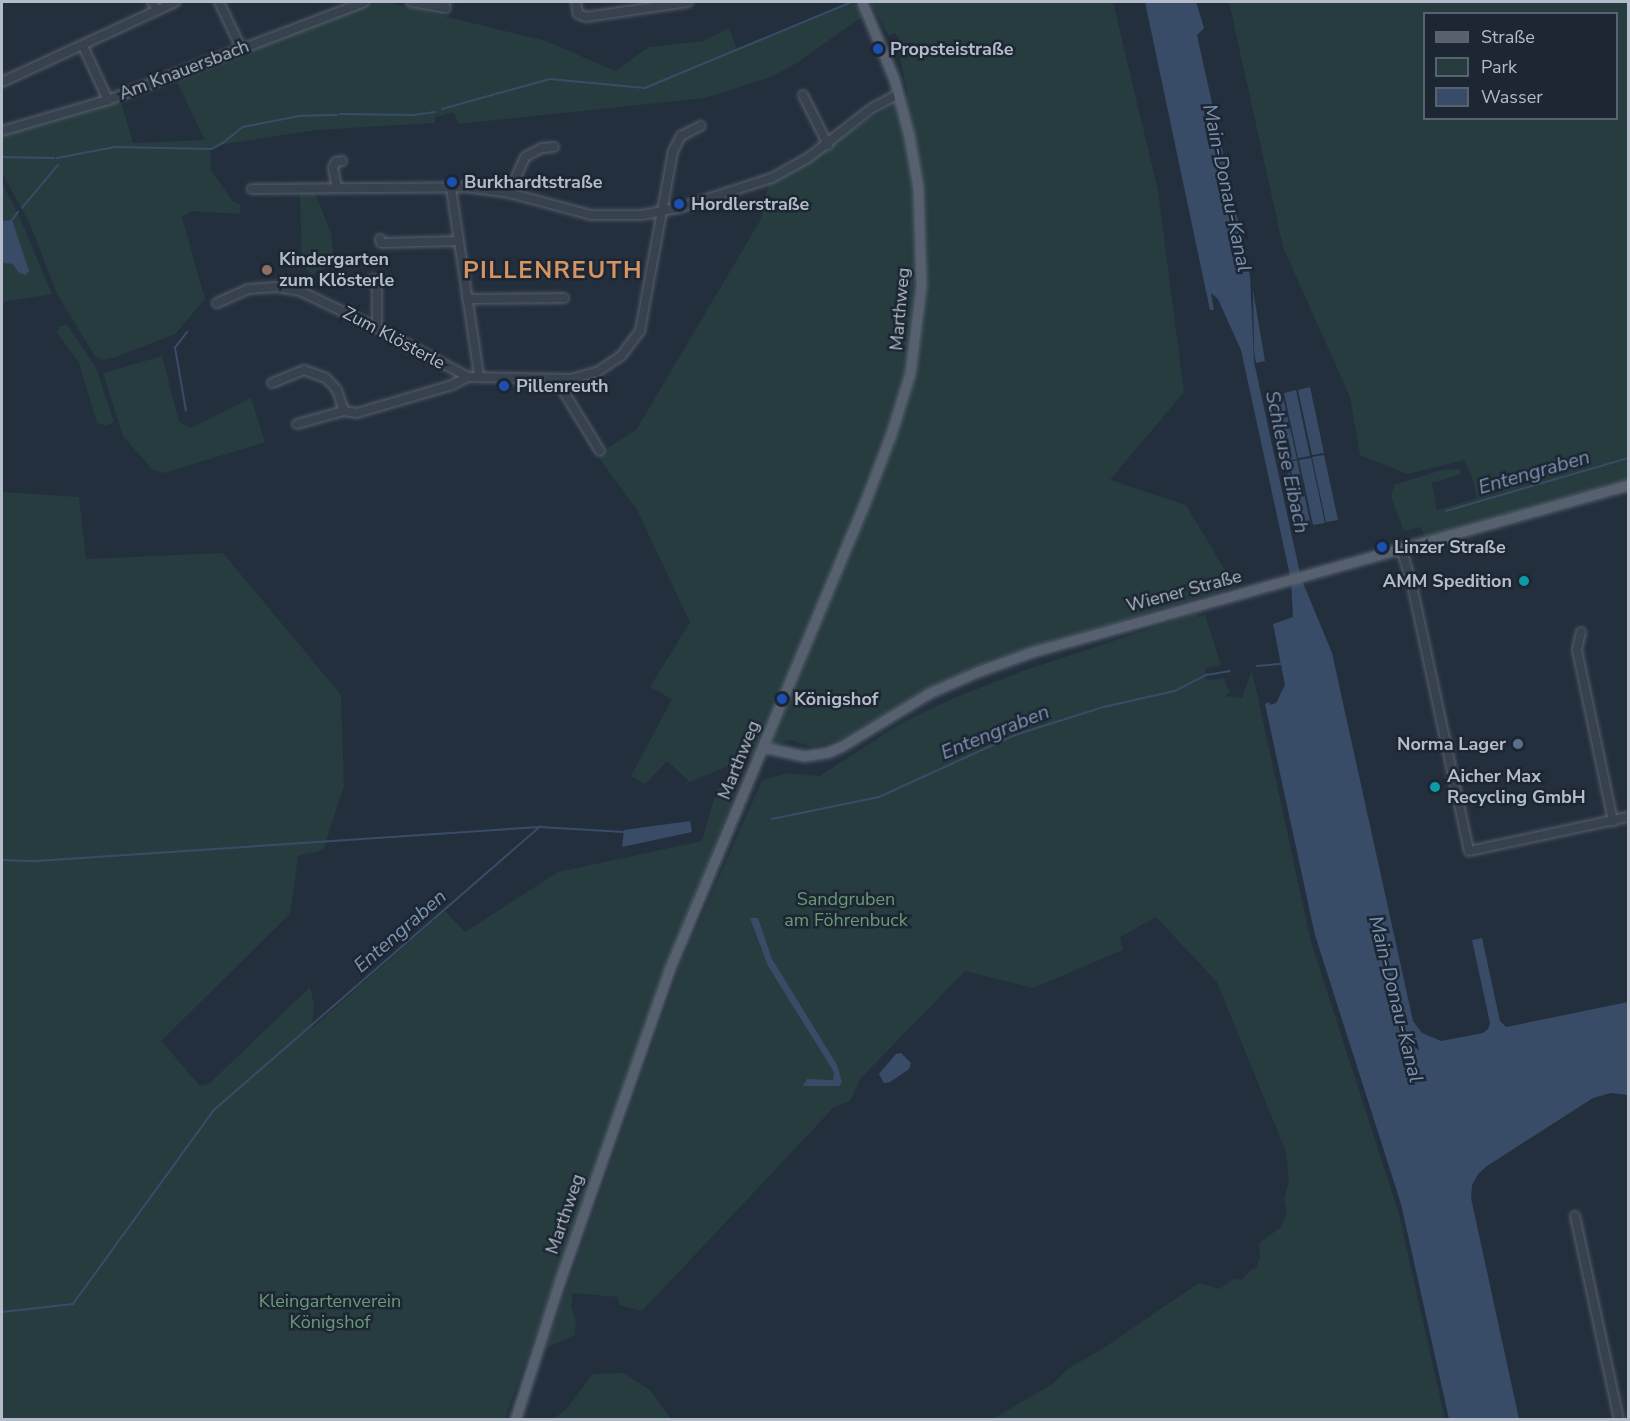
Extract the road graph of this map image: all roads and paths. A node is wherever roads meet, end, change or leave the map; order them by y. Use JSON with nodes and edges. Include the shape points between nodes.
{"nodes":[{"id":1,"x":152,"y":2,"type":"edge"},
{"id":2,"x":175,"y":2,"type":"edge"},
{"id":3,"x":219,"y":2,"type":"edge"},
{"id":4,"x":364,"y":2,"type":"edge"},
{"id":5,"x":411,"y":2,"type":"edge"},
{"id":6,"x":576,"y":2,"type":"edge"},
{"id":7,"x":688,"y":2,"type":"edge"},
{"id":8,"x":862,"y":2,"type":"edge"},
{"id":9,"x":346,"y":4,"type":"edge"},
{"id":10,"x":657,"y":4,"type":"edge"},
{"id":11,"x":445,"y":5,"type":"edge"},
{"id":12,"x":157,"y":10,"type":"junction"},
{"id":13,"x":83,"y":46,"type":"junction"},
{"id":14,"x":241,"y":48,"type":"junction"},
{"id":15,"x":2,"y":82,"type":"edge"},
{"id":16,"x":898,"y":94,"type":"junction"},
{"id":17,"x":803,"y":95,"type":"dead end"},
{"id":18,"x":108,"y":100,"type":"junction"},
{"id":19,"x":701,"y":126,"type":"dead end"},
{"id":20,"x":2,"y":131,"type":"edge"},
{"id":21,"x":828,"y":145,"type":"junction"},
{"id":22,"x":554,"y":147,"type":"dead end"},
{"id":23,"x":342,"y":161,"type":"dead end"},
{"id":24,"x":337,"y":188,"type":"junction"},
{"id":25,"x":451,"y":188,"type":"junction"},
{"id":26,"x":252,"y":189,"type":"dead end"},
{"id":27,"x":509,"y":193,"type":"junction"},
{"id":28,"x":663,"y":210,"type":"junction"},
{"id":29,"x":380,"y":239,"type":"dead end"},
{"id":30,"x":459,"y":241,"type":"junction"},
{"id":31,"x":373,"y":279,"type":"dead end"},
{"id":32,"x":564,"y":298,"type":"dead end"},
{"id":33,"x":468,"y":299,"type":"junction"},
{"id":34,"x":217,"y":303,"type":"dead end"},
{"id":35,"x":377,"y":328,"type":"junction"},
{"id":36,"x":479,"y":376,"type":"junction"},
{"id":37,"x":468,"y":377,"type":"junction"},
{"id":38,"x":556,"y":379,"type":"junction"},
{"id":39,"x":272,"y":383,"type":"dead end"},
{"id":40,"x":344,"y":411,"type":"junction"},
{"id":41,"x":297,"y":424,"type":"dead end"},
{"id":42,"x":600,"y":451,"type":"dead end"},
{"id":43,"x":1629,"y":485,"type":"edge"},
{"id":44,"x":1401,"y":548,"type":"junction"},
{"id":45,"x":1581,"y":632,"type":"dead end"},
{"id":46,"x":763,"y":747,"type":"junction"},
{"id":47,"x":1629,"y":817,"type":"edge"},
{"id":48,"x":1613,"y":821,"type":"junction"},
{"id":49,"x":1575,"y":1216,"type":"dead end"},
{"id":50,"x":515,"y":1419,"type":"edge"},
{"id":51,"x":1619,"y":1419,"type":"edge"}],
"edges":[{"from":1,"to":12,"type":"street"},
{"from":2,"to":12,"type":"street"},
{"from":3,"to":14,"type":"street"},
{"from":4,"to":9,"type":"street","name":"Am Knauersbach"},
{"from":5,"to":11,"type":"street"},
{"from":6,"to":10,"type":"street","via":[[578,14],[586,17]]},
{"from":7,"to":10,"type":"street"},
{"from":8,"to":16,"type":"main road","name":"Marthweg"},
{"from":9,"to":14,"type":"street","name":"Am Knauersbach"},
{"from":12,"to":13,"type":"street"},
{"from":13,"to":15,"type":"street"},
{"from":13,"to":18,"type":"street"},
{"from":14,"to":18,"type":"street","name":"Am Knauersbach"},
{"from":16,"to":21,"type":"street","via":[[872,108]]},
{"from":16,"to":46,"type":"main road","name":"Marthweg","via":[[915,168],[921,224],[921,296],[912,362],[866,502]]},
{"from":17,"to":21,"type":"street"},
{"from":18,"to":20,"type":"street","name":"Am Knauersbach"},
{"from":19,"to":28,"type":"street","via":[[686,132],[675,144]]},
{"from":21,"to":28,"type":"street","via":[[772,178]]},
{"from":22,"to":27,"type":"street","via":[[525,157]]},
{"from":23,"to":24,"type":"street","via":[[333,167]]},
{"from":24,"to":25,"type":"street"},
{"from":24,"to":26,"type":"street"},
{"from":25,"to":27,"type":"street"},
{"from":25,"to":30,"type":"street"},
{"from":27,"to":28,"type":"street","via":[[591,215],[642,215]]},
{"from":28,"to":38,"type":"street","name":"Zum Klösterle","via":[[640,332],[609,365],[585,376]]},
{"from":29,"to":30,"type":"street","via":[[381,243]]},
{"from":30,"to":33,"type":"street"},
{"from":31,"to":35,"type":"street","via":[[377,289]]},
{"from":32,"to":33,"type":"street"},
{"from":33,"to":36,"type":"street"},
{"from":34,"to":35,"type":"street","name":"Zum Klösterle","via":[[248,289],[287,288]]},
{"from":35,"to":37,"type":"street","name":"Zum Klösterle"},
{"from":36,"to":37,"type":"street","name":"Zum Klösterle"},
{"from":36,"to":38,"type":"street","name":"Zum Klösterle"},
{"from":37,"to":40,"type":"street","name":"Zum Klösterle","via":[[357,413]]},
{"from":38,"to":42,"type":"street"},
{"from":39,"to":40,"type":"street","via":[[304,370],[326,378],[337,390]]},
{"from":40,"to":41,"type":"street","name":"Zum Klösterle"},
{"from":43,"to":44,"type":"main road","name":"Wiener Straße"},
{"from":44,"to":46,"type":"main road","name":"Wiener Straße","via":[[1105,630],[991,666],[916,700],[828,752],[804,756]]},
{"from":44,"to":48,"type":"street","via":[[1469,851]]},
{"from":45,"to":48,"type":"street","via":[[1577,650]]},
{"from":46,"to":50,"type":"main road","name":"Marthweg","via":[[656,1005]]},
{"from":47,"to":48,"type":"street"},
{"from":49,"to":51,"type":"street"}]}
